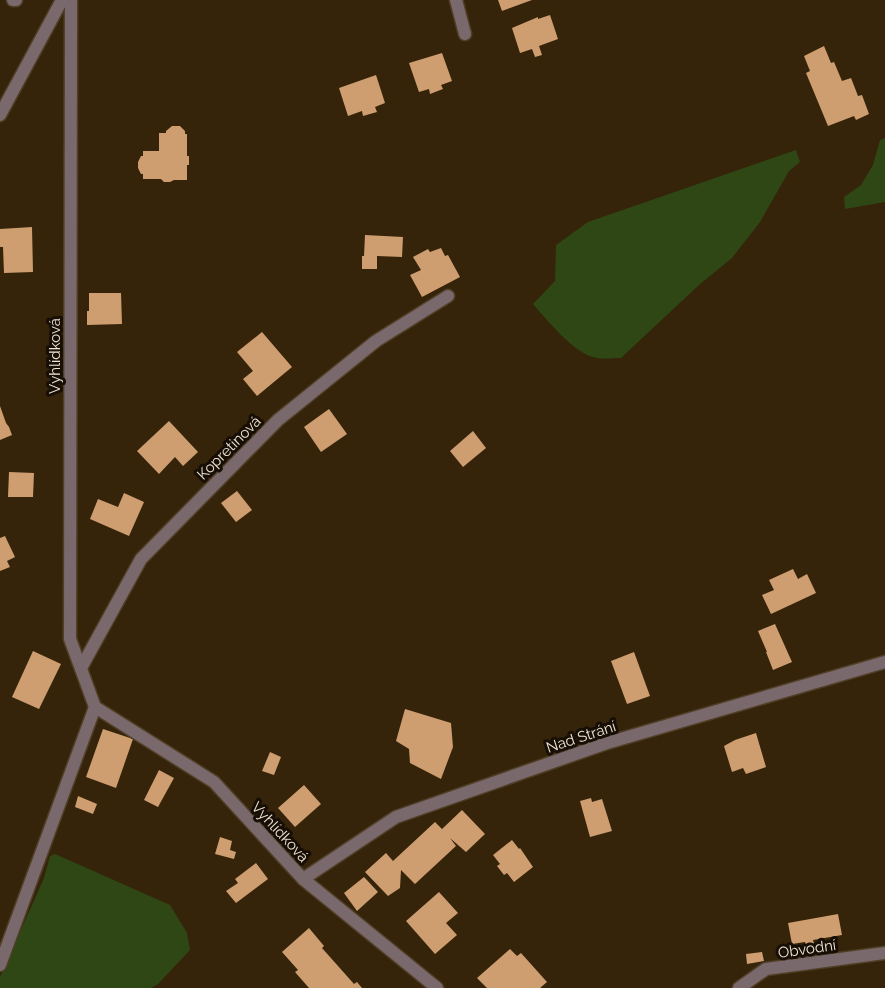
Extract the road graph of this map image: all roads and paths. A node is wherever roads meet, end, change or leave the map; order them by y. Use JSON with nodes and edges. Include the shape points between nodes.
{"nodes":[{"id":1,"x":62,"y":0,"type":"edge"},
{"id":2,"x":71,"y":0,"type":"edge"},
{"id":3,"x":456,"y":0,"type":"edge"},
{"id":4,"x":465,"y":34,"type":"dead end"},
{"id":5,"x":0,"y":115,"type":"edge"},
{"id":6,"x":448,"y":296,"type":"dead end"},
{"id":7,"x":885,"y":662,"type":"edge"},
{"id":8,"x":81,"y":668,"type":"junction"},
{"id":9,"x":95,"y":708,"type":"junction"},
{"id":10,"x":303,"y":879,"type":"junction"},
{"id":11,"x":885,"y":953,"type":"edge"},
{"id":12,"x":0,"y":965,"type":"edge"},
{"id":13,"x":437,"y":988,"type":"edge"},
{"id":14,"x":739,"y":988,"type":"edge"}],
"edges":[{"from":1,"to":5,"type":"street"},
{"from":2,"to":8,"type":"street","name":"Vyhlídková","via":[[70,639]]},
{"from":3,"to":4,"type":"street"},
{"from":6,"to":8,"type":"street","name":"Kopretinová","via":[[376,341],[278,420],[149,550]]},
{"from":7,"to":10,"type":"street","name":"Nad Strání","via":[[608,743],[396,817]]},
{"from":8,"to":9,"type":"street","name":"Vyhlídková"},
{"from":9,"to":10,"type":"street","name":"Vyhlídková","via":[[214,782]]},
{"from":9,"to":12,"type":"street"},
{"from":10,"to":13,"type":"street","name":"Vyhlídková"},
{"from":11,"to":14,"type":"street","name":"Obvodní","via":[[766,969]]}]}
